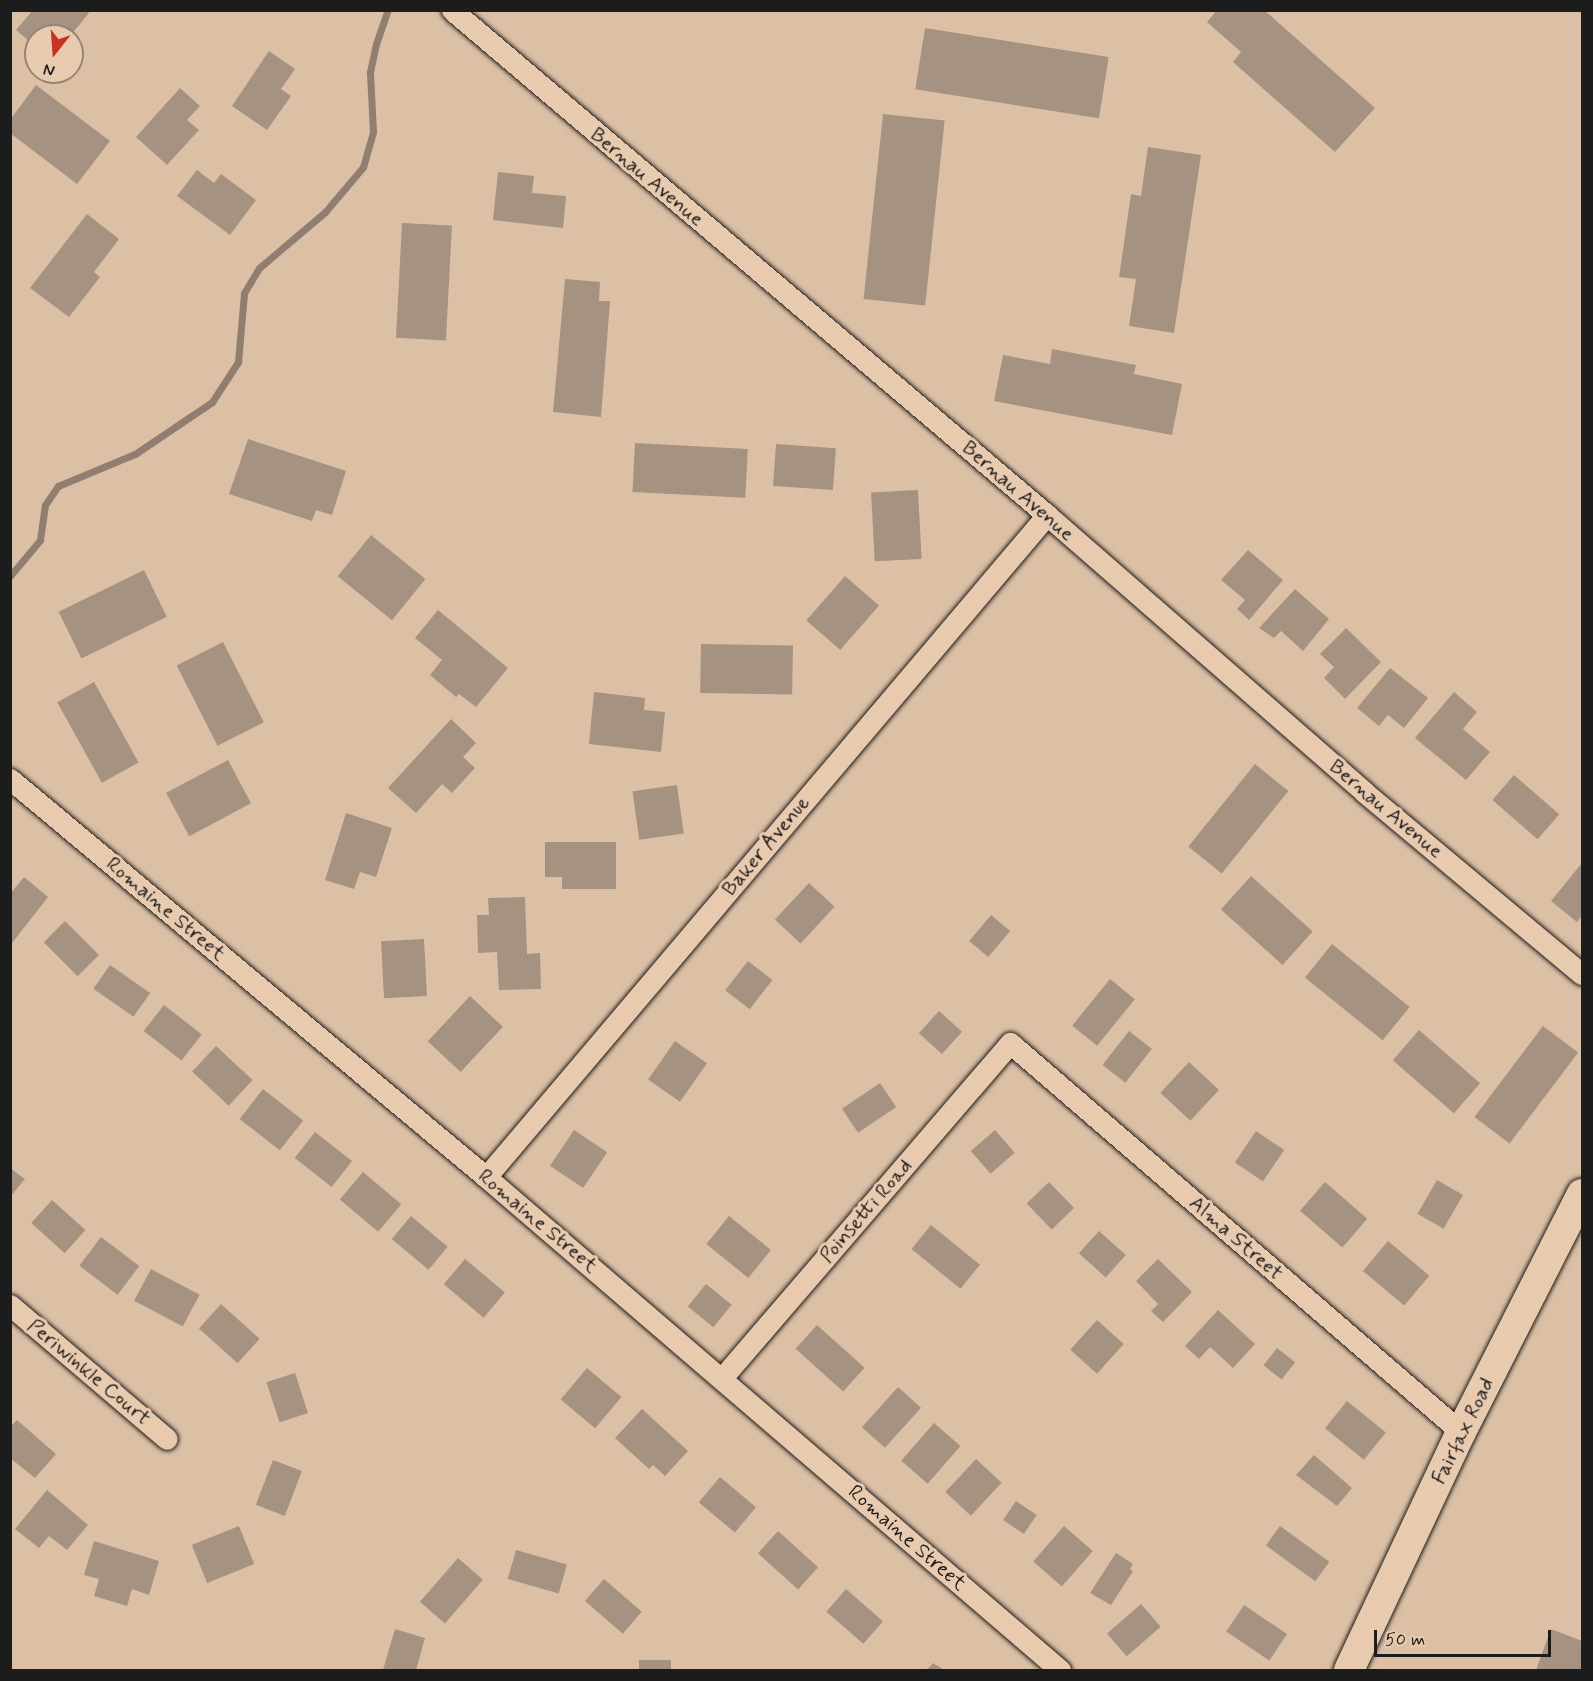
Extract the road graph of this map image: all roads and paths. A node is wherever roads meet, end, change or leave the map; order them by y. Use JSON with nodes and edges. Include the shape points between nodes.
{"nodes":[{"id":1,"x":452,"y":10,"type":"edge"},
{"id":2,"x":1047,"y":514,"type":"junction"},
{"id":3,"x":10,"y":779,"type":"edge"},
{"id":4,"x":1582,"y":974,"type":"edge"},
{"id":5,"x":1010,"y":1043,"type":"joint"},
{"id":6,"x":486,"y":1177,"type":"junction"},
{"id":7,"x":1582,"y":1194,"type":"edge"},
{"id":8,"x":10,"y":1305,"type":"edge"},
{"id":9,"x":722,"y":1378,"type":"junction"},
{"id":10,"x":1461,"y":1432,"type":"junction"},
{"id":11,"x":167,"y":1439,"type":"dead end"},
{"id":12,"x":1060,"y":1671,"type":"edge"},
{"id":13,"x":1350,"y":1671,"type":"edge"}],
"edges":[{"from":1,"to":2,"type":"street","name":"Bernau Avenue"},
{"from":2,"to":4,"type":"street","name":"Bernau Avenue","via":[[1364,792]]},
{"from":2,"to":6,"type":"street","name":"Baker Avenue"},
{"from":3,"to":6,"type":"street","name":"Romaine Street"},
{"from":5,"to":9,"type":"street","name":"Poinsetti Road"},
{"from":5,"to":10,"type":"street","name":"Alma Street"},
{"from":6,"to":9,"type":"street","name":"Romaine Street"},
{"from":7,"to":10,"type":"street","name":"Fairfax Road"},
{"from":8,"to":11,"type":"street","name":"Periwinkle Court"},
{"from":9,"to":12,"type":"street","name":"Romaine Street"},
{"from":10,"to":13,"type":"street","name":"Fairfax Road"}]}
